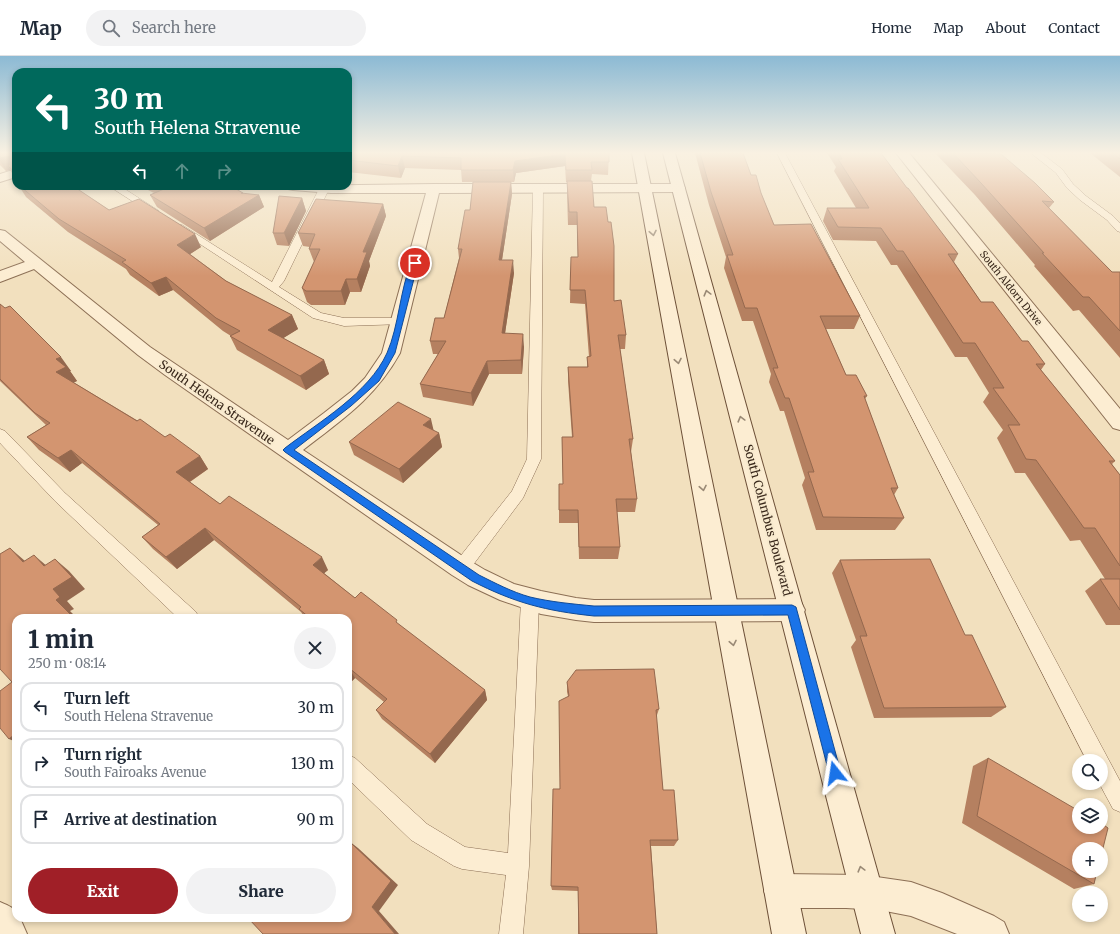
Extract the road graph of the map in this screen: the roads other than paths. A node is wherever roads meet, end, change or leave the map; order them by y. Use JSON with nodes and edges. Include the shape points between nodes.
{"nodes":[{"id":1,"x":127,"y":194,"type":"edge"},
{"id":2,"x":322,"y":194,"type":"edge"},
{"id":3,"x":432,"y":194,"type":"edge"},
{"id":4,"x":538,"y":194,"type":"edge"},
{"id":5,"x":645,"y":194,"type":"edge"},
{"id":6,"x":680,"y":194,"type":"edge"},
{"id":7,"x":802,"y":194,"type":"edge"},
{"id":8,"x":935,"y":194,"type":"edge"},
{"id":9,"x":1079,"y":194,"type":"edge"},
{"id":10,"x":160,"y":215,"type":"edge"},
{"id":11,"x":173,"y":223,"type":"edge"},
{"id":12,"x":1120,"y":229,"type":"edge"},
{"id":13,"x":0,"y":234,"type":"edge"},
{"id":14,"x":36,"y":263,"type":"junction"},
{"id":15,"x":0,"y":277,"type":"edge"},
{"id":16,"x":273,"y":287,"type":"junction"},
{"id":17,"x":399,"y":322,"type":"junction"},
{"id":18,"x":1118,"y":418,"type":"edge"},
{"id":19,"x":0,"y":434,"type":"edge"},
{"id":20,"x":288,"y":450,"type":"junction"},
{"id":21,"x":461,"y":568,"type":"junction"},
{"id":22,"x":530,"y":601,"type":"junction"},
{"id":23,"x":726,"y":610,"type":"junction"},
{"id":24,"x":792,"y":610,"type":"junction"},
{"id":25,"x":186,"y":614,"type":"edge"},
{"id":26,"x":1094,"y":754,"type":"edge"},
{"id":27,"x":352,"y":769,"type":"edge"},
{"id":28,"x":1108,"y":779,"type":"edge"},
{"id":29,"x":1120,"y":802,"type":"edge"},
{"id":30,"x":518,"y":866,"type":"junction"},
{"id":31,"x":781,"y":891,"type":"junction"},
{"id":32,"x":867,"y":892,"type":"junction"},
{"id":33,"x":0,"y":919,"type":"edge"},
{"id":34,"x":10,"y":934,"type":"edge"},
{"id":35,"x":511,"y":934,"type":"edge"},
{"id":36,"x":789,"y":934,"type":"edge"},
{"id":37,"x":878,"y":934,"type":"edge"},
{"id":38,"x":992,"y":934,"type":"edge"}],
"edges":[{"from":1,"to":10,"type":"lane"},
{"from":2,"to":16,"type":"lane","via":[[279,281]]},
{"from":3,"to":17,"type":"street"},
{"from":4,"to":21,"type":"lane","via":[[534,459],[518,494]]},
{"from":5,"to":23,"type":"street","one_way":true},
{"from":24,"to":6,"type":"street","name":"South Columbus Boulevard","one_way":true},
{"from":7,"to":26,"type":"lane"},
{"from":8,"to":18,"type":"street","name":"South Aldorn Drive"},
{"from":9,"to":12,"type":"lane"},
{"from":11,"to":16,"type":"lane"},
{"from":13,"to":14,"type":"street","name":"South Helena Stravenue"},
{"from":14,"to":15,"type":"street"},
{"from":14,"to":20,"type":"street","name":"South Helena Stravenue","via":[[144,351]]},
{"from":16,"to":17,"type":"lane","via":[[317,316],[344,322]]},
{"from":17,"to":20,"type":"street","via":[[391,353],[376,379]]},
{"from":19,"to":25,"type":"lane","via":[[60,497]]},
{"from":20,"to":21,"type":"street","name":"South Helena Stravenue"},
{"from":21,"to":22,"type":"street","name":"South Helena Stravenue","via":[[500,590]]},
{"from":22,"to":23,"type":"street","name":"South Helena Stravenue","via":[[594,611]]},
{"from":22,"to":30,"type":"lane"},
{"from":23,"to":24,"type":"street","name":"South Helena Stravenue"},
{"from":23,"to":31,"type":"street","one_way":true},
{"from":32,"to":24,"type":"street","name":"South Columbus Boulevard","one_way":true},
{"from":27,"to":30,"type":"lane","via":[[419,832],[462,858]]},
{"from":28,"to":29,"type":"lane"},
{"from":30,"to":35,"type":"lane"},
{"from":31,"to":32,"type":"street"},
{"from":31,"to":36,"type":"street"},
{"from":32,"to":37,"type":"street","name":"South Columbus Boulevard"},
{"from":32,"to":38,"type":"street","via":[[910,899],[960,916]]},
{"from":33,"to":34,"type":"street"}]}
